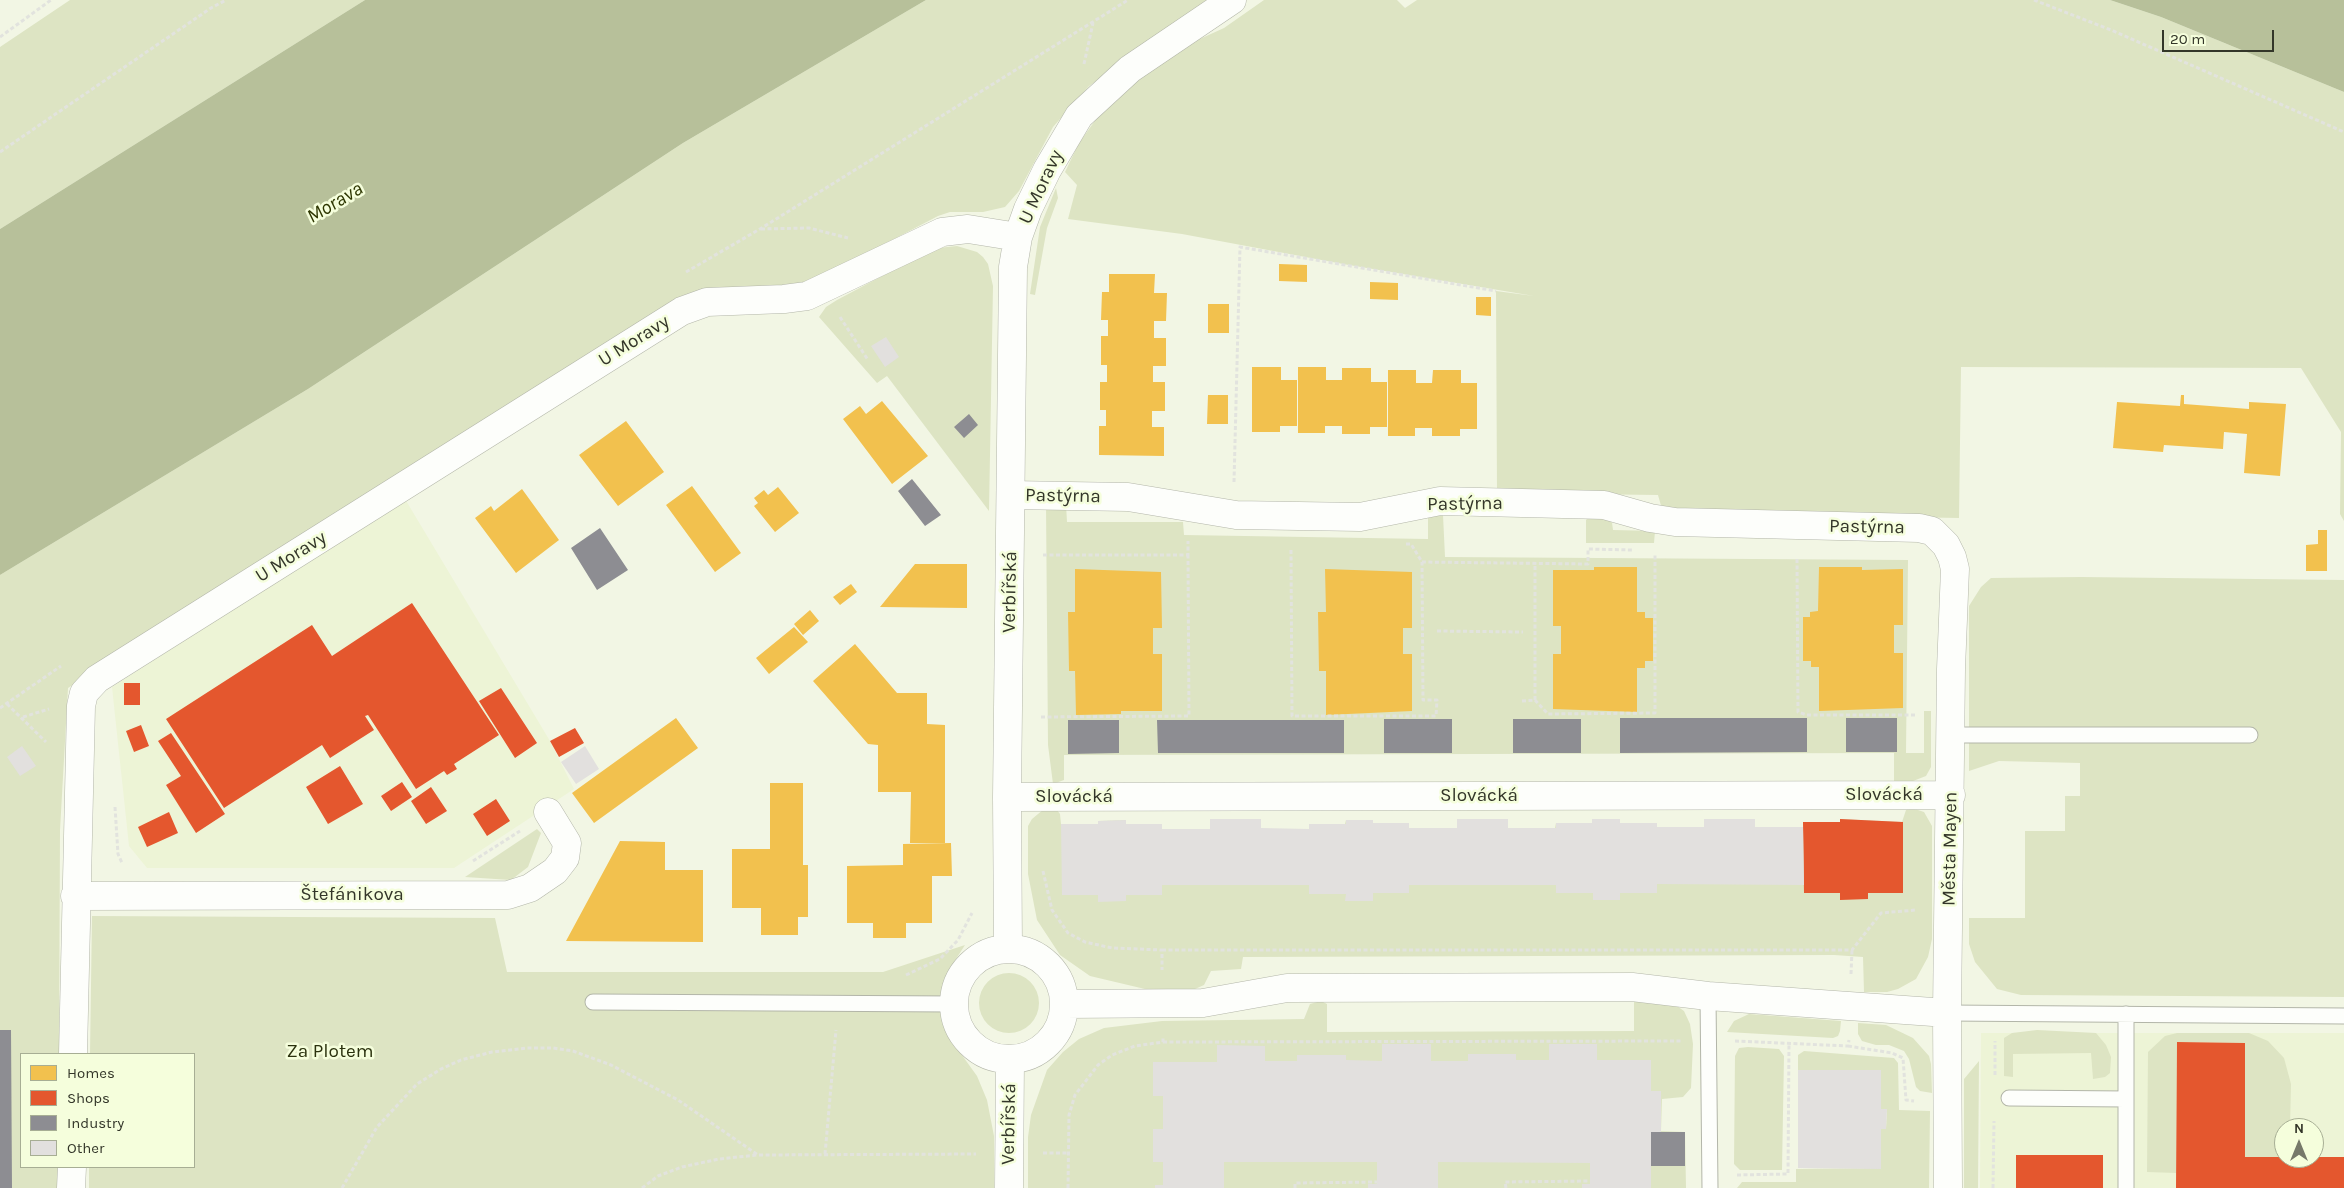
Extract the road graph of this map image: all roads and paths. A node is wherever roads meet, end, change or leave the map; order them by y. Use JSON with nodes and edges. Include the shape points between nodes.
{"nodes":[{"id":1,"x":51,"y":0,"type":"edge"},
{"id":2,"x":226,"y":0,"type":"edge"},
{"id":3,"x":1232,"y":0,"type":"edge"},
{"id":4,"x":2034,"y":0,"type":"edge"},
{"id":5,"x":0,"y":37,"type":"edge"},
{"id":6,"x":2344,"y":132,"type":"edge"},
{"id":7,"x":0,"y":152,"type":"edge"},
{"id":8,"x":760,"y":229,"type":"dead end"},
{"id":9,"x":1018,"y":237,"type":"junction"},
{"id":10,"x":855,"y":239,"type":"dead end"},
{"id":11,"x":822,"y":289,"type":"junction"},
{"id":12,"x":1496,"y":291,"type":"dead end"},
{"id":13,"x":868,"y":360,"type":"dead end"},
{"id":14,"x":1011,"y":495,"type":"junction"},
{"id":15,"x":1229,"y":514,"type":"junction"},
{"id":16,"x":1919,"y":528,"type":"joint"},
{"id":17,"x":1188,"y":538,"type":"dead end"},
{"id":18,"x":1291,"y":543,"type":"dead end"},
{"id":19,"x":1401,"y":544,"type":"dead end"},
{"id":20,"x":1636,"y":550,"type":"dead end"},
{"id":21,"x":1664,"y":550,"type":"dead end"},
{"id":22,"x":1797,"y":554,"type":"dead end"},
{"id":23,"x":1038,"y":555,"type":"dead end"},
{"id":24,"x":1188,"y":555,"type":"junction"},
{"id":25,"x":1422,"y":562,"type":"junction"},
{"id":26,"x":1535,"y":564,"type":"junction"},
{"id":27,"x":1437,"y":631,"type":"dead end"},
{"id":28,"x":1523,"y":632,"type":"dead end"},
{"id":29,"x":1535,"y":700,"type":"junction"},
{"id":30,"x":1522,"y":701,"type":"dead end"},
{"id":31,"x":0,"y":708,"type":"edge"},
{"id":32,"x":1038,"y":708,"type":"dead end"},
{"id":33,"x":1918,"y":713,"type":"dead end"},
{"id":34,"x":23,"y":717,"type":"dead end"},
{"id":35,"x":1038,"y":717,"type":"junction"},
{"id":36,"x":1038,"y":724,"type":"dead end"},
{"id":37,"x":1950,"y":735,"type":"junction"},
{"id":38,"x":2250,"y":735,"type":"dead end"},
{"id":39,"x":1951,"y":795,"type":"junction"},
{"id":40,"x":1007,"y":797,"type":"junction"},
{"id":41,"x":115,"y":806,"type":"dead end"},
{"id":42,"x":548,"y":812,"type":"joint"},
{"id":43,"x":1008,"y":850,"type":"junction"},
{"id":44,"x":124,"y":865,"type":"dead end"},
{"id":45,"x":466,"y":866,"type":"dead end"},
{"id":46,"x":75,"y":896,"type":"junction"},
{"id":47,"x":1919,"y":901,"type":"dead end"},
{"id":48,"x":974,"y":908,"type":"dead end"},
{"id":49,"x":1008,"y":948,"type":"junction"},
{"id":50,"x":1162,"y":950,"type":"junction"},
{"id":51,"x":1852,"y":950,"type":"junction"},
{"id":52,"x":902,"y":976,"type":"dead end"},
{"id":53,"x":1708,"y":996,"type":"junction"},
{"id":54,"x":593,"y":1002,"type":"dead end"},
{"id":55,"x":837,"y":1004,"type":"junction"},
{"id":56,"x":954,"y":1004,"type":"junction"},
{"id":57,"x":1065,"y":1004,"type":"junction"},
{"id":58,"x":1162,"y":1004,"type":"junction"},
{"id":59,"x":1850,"y":1006,"type":"junction"},
{"id":60,"x":1947,"y":1012,"type":"junction"},
{"id":61,"x":2126,"y":1014,"type":"junction"},
{"id":62,"x":2344,"y":1016,"type":"edge"},
{"id":63,"x":1708,"y":1041,"type":"junction"},
{"id":64,"x":1163,"y":1042,"type":"junction"},
{"id":65,"x":1789,"y":1043,"type":"junction"},
{"id":66,"x":1848,"y":1046,"type":"junction"},
{"id":67,"x":73,"y":1053,"type":"edge"},
{"id":68,"x":1010,"y":1060,"type":"junction"},
{"id":69,"x":2008,"y":1098,"type":"dead end"},
{"id":70,"x":2126,"y":1099,"type":"junction"},
{"id":71,"x":1948,"y":1102,"type":"junction"},
{"id":72,"x":1009,"y":1153,"type":"junction"},
{"id":73,"x":1067,"y":1153,"type":"junction"},
{"id":74,"x":825,"y":1154,"type":"junction"},
{"id":75,"x":758,"y":1155,"type":"junction"},
{"id":76,"x":72,"y":1168,"type":"edge"},
{"id":77,"x":1730,"y":1175,"type":"dead end"},
{"id":78,"x":1590,"y":1181,"type":"dead end"},
{"id":79,"x":1377,"y":1182,"type":"dead end"},
{"id":80,"x":71,"y":1188,"type":"edge"},
{"id":81,"x":342,"y":1188,"type":"edge"},
{"id":82,"x":642,"y":1188,"type":"edge"},
{"id":83,"x":1009,"y":1188,"type":"edge"},
{"id":84,"x":1068,"y":1188,"type":"edge"},
{"id":85,"x":1294,"y":1188,"type":"edge"},
{"id":86,"x":1506,"y":1188,"type":"edge"},
{"id":87,"x":1710,"y":1188,"type":"edge"},
{"id":88,"x":1948,"y":1188,"type":"edge"},
{"id":89,"x":2126,"y":1188,"type":"edge"}],
"edges":[{"from":1,"to":5,"type":"path"},
{"from":2,"to":7,"type":"path"},
{"from":3,"to":9,"type":"street","name":"U Moravy","via":[[1130,69],[1079,116],[1047,170]]},
{"from":4,"to":6,"type":"path","via":[[2111,30]]},
{"from":8,"to":10,"type":"path","via":[[809,228]]},
{"from":9,"to":11,"type":"street","name":"U Moravy","via":[[968,229],[942,232]]},
{"from":9,"to":14,"type":"street","name":"Verbířská","via":[[1013,268]]},
{"from":11,"to":13,"type":"path"},
{"from":11,"to":46,"type":"street","name":"U Moravy","via":[[796,298],[707,302],[682,311],[97,679],[84,693],[81,706]]},
{"from":12,"to":15,"type":"path","via":[[1240,247],[1234,494]]},
{"from":14,"to":15,"type":"street","name":"Pastýrna","via":[[1128,497]]},
{"from":14,"to":40,"type":"street","name":"Verbířská"},
{"from":15,"to":16,"type":"street","name":"Pastýrna","via":[[1360,517],[1440,501],[1604,504],[1675,522]]},
{"from":16,"to":37,"type":"street","name":"Města Mayen","via":[[1939,537],[1952,557],[1955,569]]},
{"from":17,"to":24,"type":"path"},
{"from":18,"to":25,"type":"path","via":[[1292,716],[1436,716],[1437,700],[1423,700]]},
{"from":19,"to":25,"type":"path","via":[[1411,544]]},
{"from":20,"to":26,"type":"path","via":[[1588,549],[1588,564]]},
{"from":21,"to":29,"type":"path","via":[[1655,550],[1656,713],[1548,714]]},
{"from":22,"to":33,"type":"path","via":[[1798,712],[1807,715]]},
{"from":23,"to":24,"type":"path"},
{"from":24,"to":35,"type":"path","via":[[1190,716]]},
{"from":25,"to":26,"type":"path"},
{"from":26,"to":29,"type":"path"},
{"from":27,"to":28,"type":"path"},
{"from":29,"to":30,"type":"path"},
{"from":31,"to":34,"type":"path","via":[[7,704]]},
{"from":32,"to":35,"type":"path"},
{"from":35,"to":36,"type":"path"},
{"from":37,"to":38,"type":"lane"},
{"from":37,"to":39,"type":"street","name":"Města Mayen"},
{"from":39,"to":40,"type":"street","name":"Slovácká"},
{"from":39,"to":60,"type":"street","name":"Města Mayen"},
{"from":40,"to":43,"type":"street","name":"Verbířská"},
{"from":41,"to":44,"type":"path","via":[[118,854]]},
{"from":42,"to":45,"type":"path"},
{"from":42,"to":46,"type":"street","name":"Štefánikova","via":[[567,842],[565,858],[554,871],[530,888],[508,895]]},
{"from":43,"to":49,"type":"street","name":"Verbířská"},
{"from":43,"to":50,"type":"path","via":[[1043,850],[1043,871],[1052,910],[1068,933],[1085,942],[1112,948]]},
{"from":46,"to":67,"type":"street"},
{"from":47,"to":51,"type":"path","via":[[1919,910],[1881,913]]},
{"from":48,"to":52,"type":"path","via":[[958,940],[940,959]]},
{"from":49,"to":56,"type":"street","via":[[987,953],[969,966],[958,984]]},
{"from":49,"to":57,"type":"street","via":[[1033,954],[1053,969],[1064,991]]},
{"from":50,"to":51,"type":"path"},
{"from":50,"to":58,"type":"path"},
{"from":51,"to":59,"type":"path"},
{"from":53,"to":58,"type":"street","via":[[1632,987],[1287,988],[1203,1003]]},
{"from":53,"to":59,"type":"street"},
{"from":53,"to":63,"type":"lane"},
{"from":54,"to":55,"type":"lane"},
{"from":55,"to":56,"type":"lane"},
{"from":55,"to":74,"type":"path"},
{"from":56,"to":68,"type":"street","via":[[958,1026],[971,1043],[989,1055]]},
{"from":57,"to":58,"type":"street"},
{"from":57,"to":68,"type":"street","via":[[1061,1025],[1049,1043],[1031,1055]]},
{"from":58,"to":64,"type":"path"},
{"from":59,"to":60,"type":"street"},
{"from":59,"to":66,"type":"path"},
{"from":60,"to":61,"type":"lane"},
{"from":60,"to":71,"type":"street","name":"Města Mayen"},
{"from":61,"to":62,"type":"lane"},
{"from":61,"to":70,"type":"lane"},
{"from":63,"to":64,"type":"path"},
{"from":63,"to":65,"type":"path"},
{"from":63,"to":87,"type":"lane"},
{"from":64,"to":73,"type":"path","via":[[1136,1046],[1098,1064],[1074,1095],[1069,1115]]},
{"from":65,"to":66,"type":"path"},
{"from":65,"to":77,"type":"path","via":[[1788,1174]]},
{"from":66,"to":71,"type":"path","via":[[1892,1053],[1903,1058],[1906,1100]]},
{"from":68,"to":72,"type":"street","name":"Verbířská"},
{"from":69,"to":70,"type":"lane"},
{"from":70,"to":89,"type":"lane"},
{"from":71,"to":88,"type":"street","name":"Města Mayen"},
{"from":72,"to":73,"type":"path"},
{"from":72,"to":74,"type":"path"},
{"from":72,"to":83,"type":"street","name":"Verbířská"},
{"from":73,"to":84,"type":"path"},
{"from":74,"to":75,"type":"path"},
{"from":75,"to":81,"type":"path","via":[[678,1100],[611,1064],[574,1051],[526,1048],[461,1060],[417,1084],[377,1127]]},
{"from":75,"to":82,"type":"path","via":[[682,1167],[658,1176]]},
{"from":76,"to":80,"type":"street"},
{"from":78,"to":86,"type":"path","via":[[1506,1182]]},
{"from":79,"to":85,"type":"path","via":[[1294,1183]]}]}
